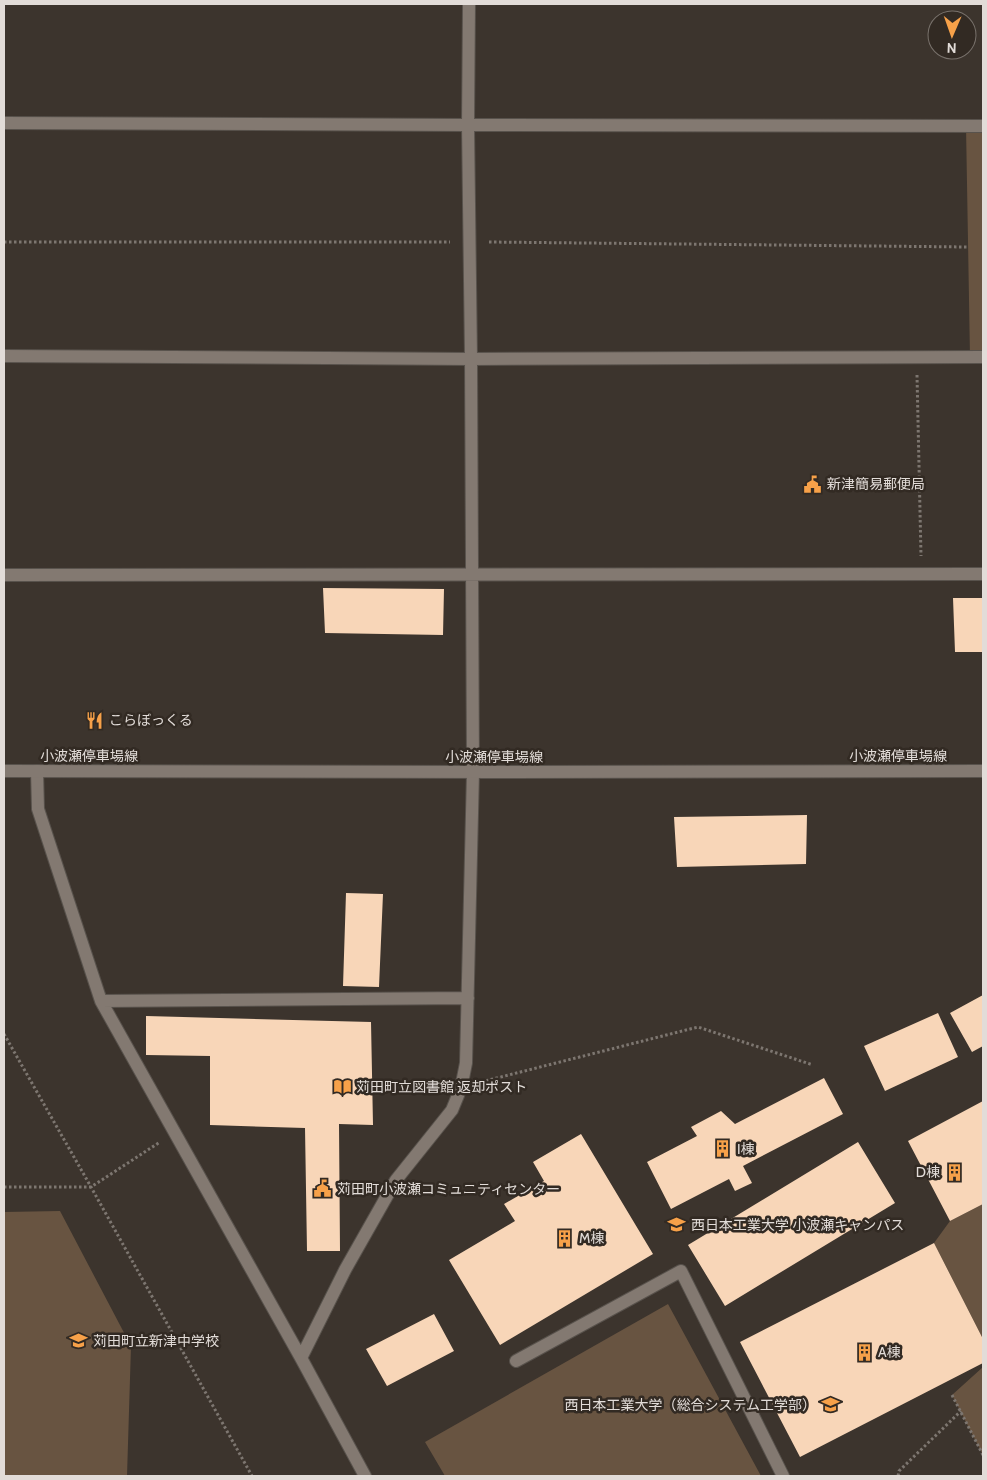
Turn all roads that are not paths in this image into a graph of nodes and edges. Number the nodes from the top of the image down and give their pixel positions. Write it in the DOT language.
graph roads {
  1 [pos="469,4"];
  2 [pos="4,123"];
  3 [pos="468,125"];
  4 [pos="983,126"];
  5 [pos="4,356"];
  6 [pos="983,357"];
  7 [pos="471,359"];
  8 [pos="983,574"];
  9 [pos="4,575"];
  10 [pos="472,575"];
  11 [pos="4,771"];
  12 [pos="37,771"];
  13 [pos="983,771"];
  14 [pos="473,772"];
  15 [pos="468,998"];
  16 [pos="101,1000"];
  17 [pos="301,1358"];
  18 [pos="516,1361"];
  19 [pos="365,1476"];
  20 [pos="783,1476"];
  1 -- 3 [label="street"];
  2 -- 3 [label="street"];
  3 -- 4 [label="street"];
  3 -- 7 [label="street"];
  5 -- 7 [label="street"];
  6 -- 7 [label="street"];
  7 -- 10 [label="street"];
  8 -- 10 [label="street"];
  9 -- 10 [label="street"];
  10 -- 14 [label="street"];
  11 -- 12 [label="street, 小波瀬停車場線"];
  12 -- 14 [label="street, 小波瀬停車場線"];
  12 -- 16 [label="street"];
  13 -- 14 [label="street, 小波瀬停車場線"];
  14 -- 15 [label="street"];
  15 -- 16 [label="street"];
  15 -- 17 [label="street"];
  16 -- 17 [label="street"];
  17 -- 19 [label="street"];
  18 -- 20 [label="street"];
}
